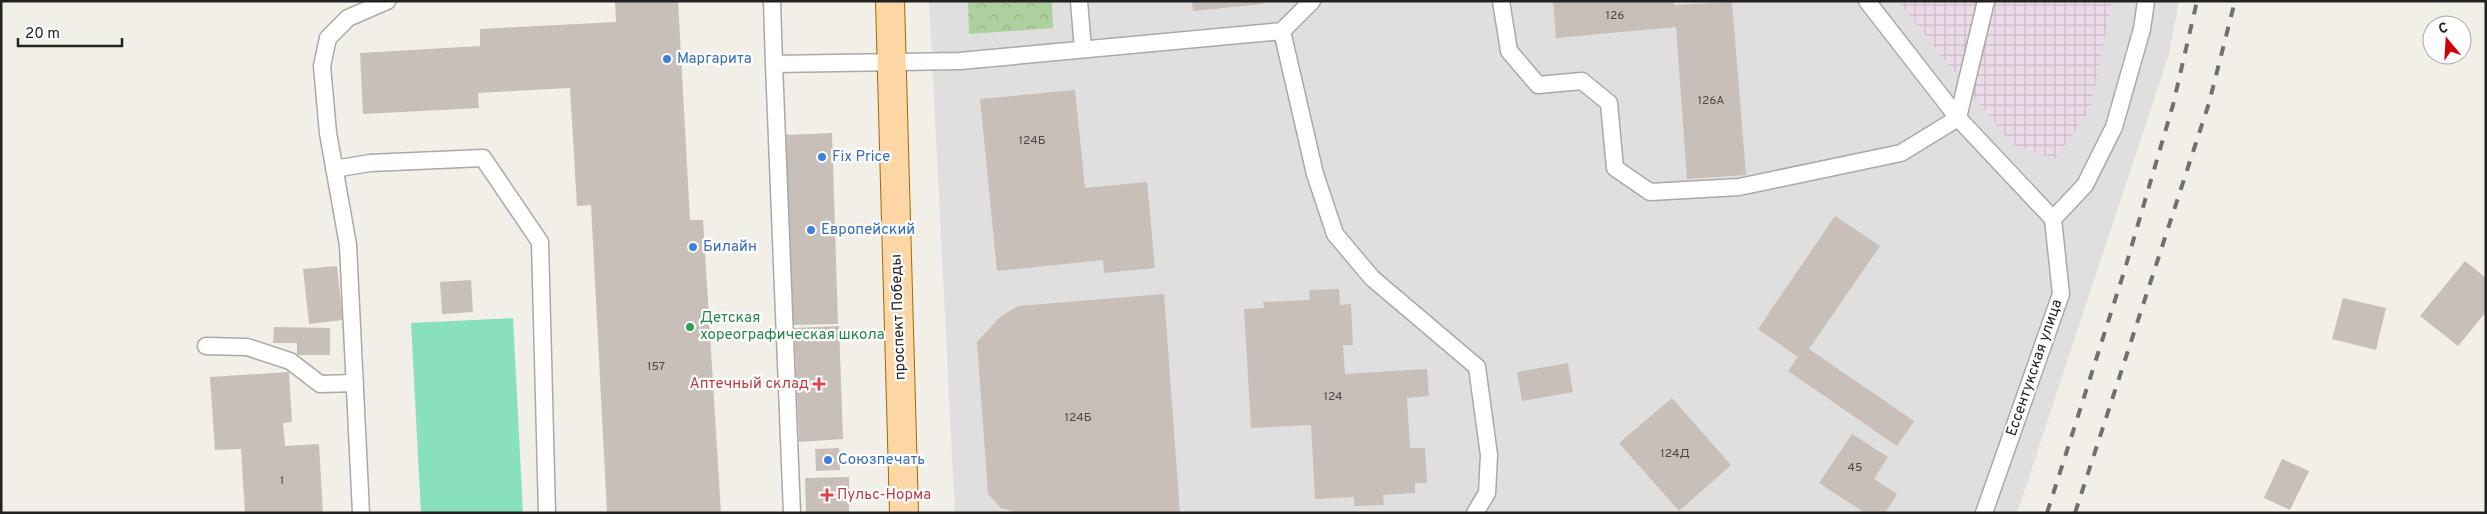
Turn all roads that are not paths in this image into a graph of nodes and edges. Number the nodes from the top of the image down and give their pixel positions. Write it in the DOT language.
graph roads {
  1 [pos="387,1"];
  2 [pos="772,1"];
  3 [pos="890,1"];
  4 [pos="1079,1"];
  5 [pos="1312,1"];
  6 [pos="1501,1"];
  7 [pos="1867,1"];
  8 [pos="1986,1"];
  9 [pos="2146,1"];
  10 [pos="1282,31"];
  11 [pos="1083,50"];
  12 [pos="891,62"];
  13 [pos="774,64"];
  14 [pos="1958,118"];
  15 [pos="334,170"];
  16 [pos="2053,219"];
  17 [pos="206,346"];
  18 [pos="354,383"];
  19 [pos="361,513"];
  20 [pos="547,513"];
  21 [pos="792,513"];
  22 [pos="904,513"];
  23 [pos="1474,513"];
  24 [pos="1984,513"];
  1 -- 15 [label="lane"];
  2 -- 13 [label="lane"];
  3 -- 12 [label="main road, проспект Победы"];
  4 -- 11 [label="lane"];
  5 -- 10 [label="lane"];
  6 -- 14 [label="lane"];
  7 -- 14 [label="lane"];
  8 -- 14 [label="lane"];
  9 -- 16 [label="lane"];
  10 -- 11 [label="lane"];
  10 -- 23 [label="lane"];
  11 -- 12 [label="lane"];
  12 -- 13 [label="lane"];
  12 -- 22 [label="main road, проспект Победы"];
  13 -- 21 [label="lane"];
  14 -- 16 [label="lane"];
  15 -- 18 [label="lane"];
  15 -- 20 [label="lane"];
  16 -- 24 [label="lane, Ессентукская улица"];
  17 -- 18 [label="lane"];
  18 -- 19 [label="lane"];
}
